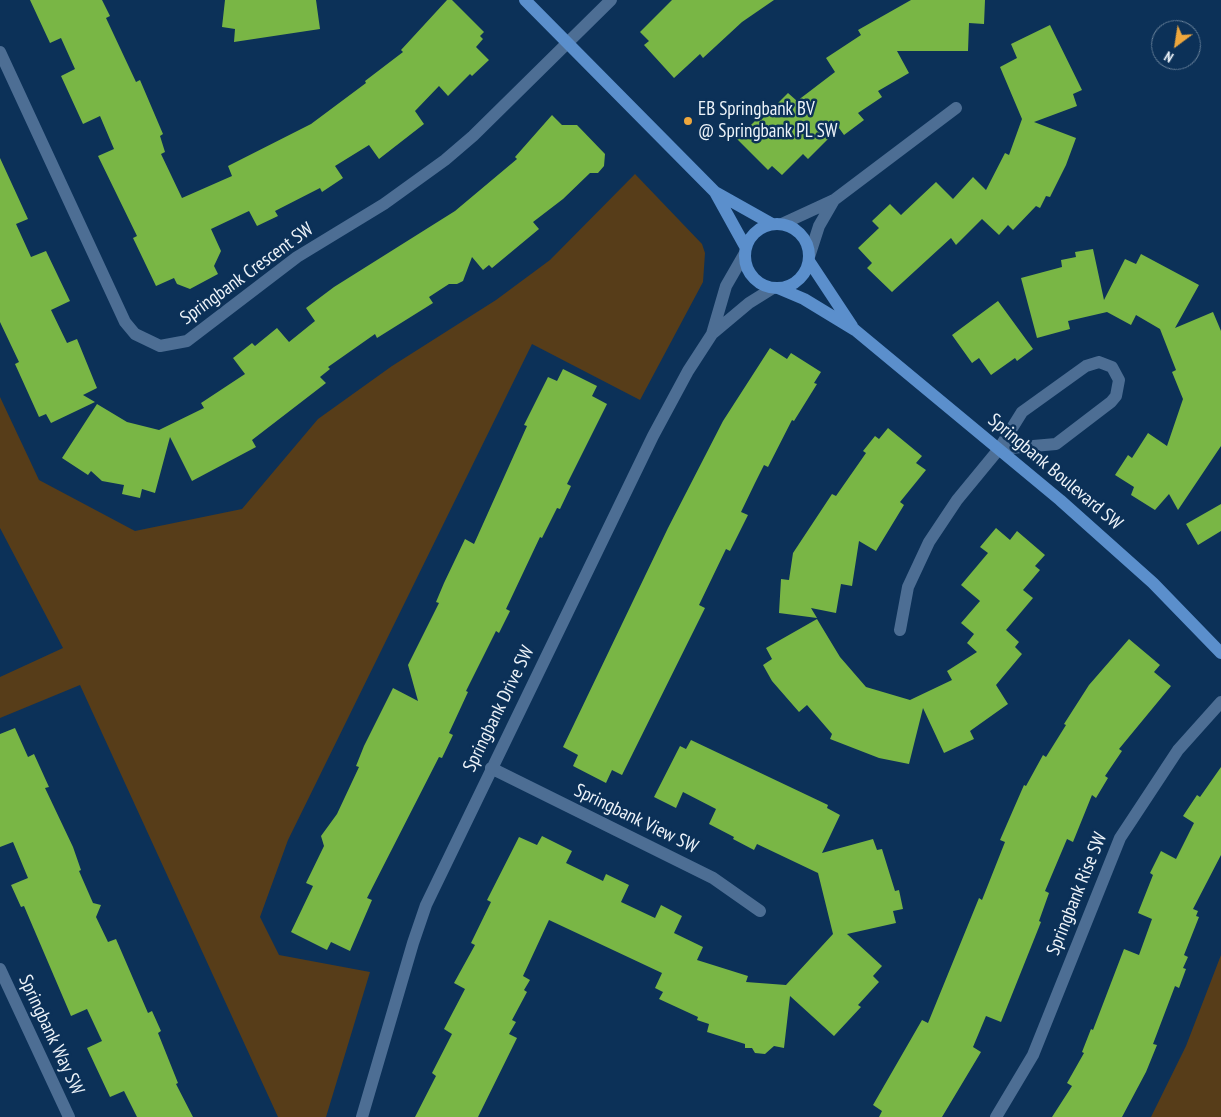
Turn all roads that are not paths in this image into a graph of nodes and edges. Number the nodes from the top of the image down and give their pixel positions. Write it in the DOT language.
graph roads {
  1 [pos="525,0"];
  2 [pos="611,0"];
  3 [pos="567,42"];
  4 [pos="0,52"];
  5 [pos="956,108"];
  6 [pos="715,192"];
  7 [pos="834,200"];
  8 [pos="777,224"];
  9 [pos="745,250"];
  10 [pos="809,259"];
  11 [pos="775,288"];
  12 [pos="855,330"];
  13 [pos="712,334"];
  14 [pos="999,449"];
  15 [pos="900,630"];
  16 [pos="1221,653"];
  17 [pos="1221,702"];
  18 [pos="491,768"];
  19 [pos="760,911"];
  20 [pos="0,969"];
  21 [pos="69,1117"];
  22 [pos="362,1117"];
  23 [pos="996,1117"];
  1 -- 3 [label="street"];
  2 -- 3 [label="street, Springbank Crescent SW"];
  3 -- 4 [label="street, Springbank Crescent SW"];
  3 -- 6 [label="street"];
  5 -- 7 [label="street"];
  6 -- 8 [label="street"];
  6 -- 9 [label="street"];
  7 -- 8 [label="street"];
  7 -- 10 [label="street"];
  8 -- 9 [label="street"];
  8 -- 10 [label="street"];
  9 -- 11 [label="street"];
  9 -- 13 [label="street, Springbank Drive SW"];
  10 -- 11 [label="street"];
  10 -- 12 [label="street, Springbank Boulevard SW"];
  11 -- 12 [label="street, Springbank Boulevard SW"];
  11 -- 13 [label="street, Springbank Drive SW"];
  12 -- 14 [label="street, Springbank Boulevard SW"];
  13 -- 18 [label="street, Springbank Drive SW"];
  14 -- 14 [label="street"];
  14 -- 15 [label="street"];
  14 -- 16 [label="street, Springbank Boulevard SW"];
  17 -- 23 [label="street, Springbank Rise SW"];
  18 -- 19 [label="street, Springbank View SW"];
  18 -- 22 [label="street, Springbank Drive SW"];
  20 -- 21 [label="street, Springbank Way SW"];
}
